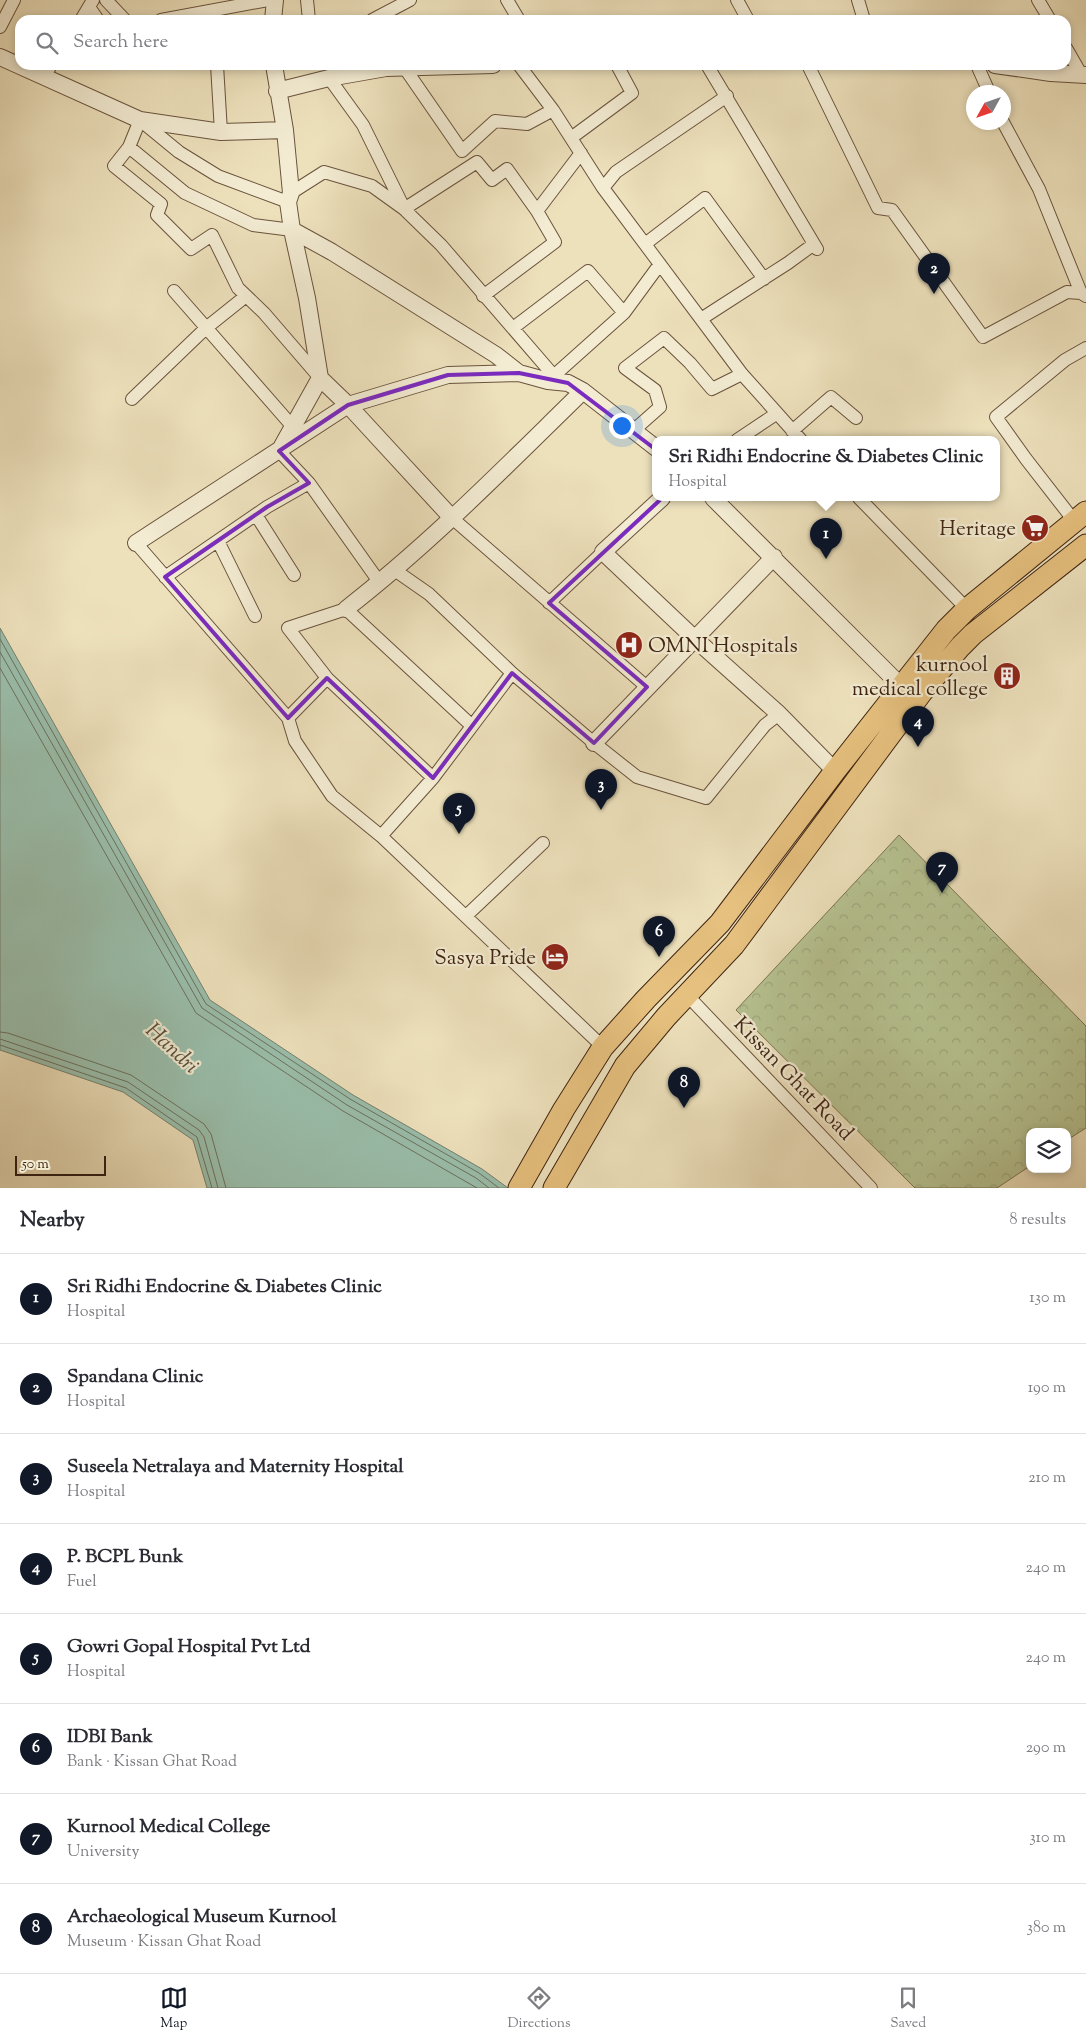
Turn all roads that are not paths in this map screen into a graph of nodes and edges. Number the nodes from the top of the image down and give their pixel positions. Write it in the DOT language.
graph roads {
  1 [pos="14,0"];
  2 [pos="106,0"];
  3 [pos="268,0"];
  4 [pos="275,0"];
  5 [pos="307,0"];
  6 [pos="410,0"];
  7 [pos="507,0"];
  8 [pos="736,0"];
  9 [pos="858,0"];
  10 [pos="1038,0"];
  11 [pos="91,4"];
  12 [pos="84,15"];
  13 [pos="120,15"];
  14 [pos="188,15"];
  15 [pos="273,15"];
  16 [pos="308,15"];
  17 [pos="382,15"];
  18 [pos="515,15"];
  19 [pos="745,15"];
  20 [pos="862,15"];
  21 [pos="1047,15"];
  22 [pos="0,27"];
  23 [pos="1071,56"];
  24 [pos="0,57"];
  25 [pos="15,61"];
  26 [pos="48,70"];
  27 [pos="216,70"];
  28 [pos="275,70"];
  29 [pos="375,70"];
  30 [pos="406,70"];
  31 [pos="523,70"];
  32 [pos="620,70"];
  33 [pos="710,70"];
  34 [pos="810,70"];
  35 [pos="979,70"];
  36 [pos="1030,70"];
  37 [pos="1083,75"];
  38 [pos="329,78"];
  39 [pos="986,85"];
  40 [pos="277,91"];
  41 [pos="727,96"];
  42 [pos="553,110"];
  43 [pos="140,120"];
  44 [pos="284,130"];
  45 [pos="1007,130"];
  46 [pos="221,132"];
  47 [pos="571,138"];
  48 [pos="129,147"];
  49 [pos="581,153"];
  50 [pos="603,188"];
  51 [pos="290,197"];
  52 [pos="404,209"];
  53 [pos="537,211"];
  54 [pos="292,230"];
  55 [pos="645,244"];
  56 [pos="660,264"];
  57 [pos="764,279"];
  58 [pos="174,291"];
  59 [pos="1084,295"];
  60 [pos="246,296"];
  61 [pos="483,296"];
  62 [pos="624,313"];
  63 [pos="701,319"];
  64 [pos="206,328"];
  65 [pos="513,328"];
  66 [pos="1086,348"];
  67 [pos="519,373"];
  68 [pos="742,374"];
  69 [pos="320,378"];
  70 [pos="551,379"];
  71 [pos="583,391"];
  72 [pos="132,399"];
  73 [pos="348,405"];
  74 [pos="776,414"];
  75 [pos="856,418"];
  76 [pos="292,427"];
  77 [pos="634,430"];
  78 [pos="743,436"];
  79 [pos="796,436"];
  80 [pos="652,445"];
  81 [pos="279,451"];
  82 [pos="309,483"];
  83 [pos="659,501"];
  84 [pos="716,501"];
  85 [pos="862,501"];
  86 [pos="256,515"];
  87 [pos="1080,517"];
  88 [pos="452,518"];
  89 [pos="218,541"];
  90 [pos="136,543"];
  91 [pos="1086,545"];
  92 [pos="603,552"];
  93 [pos="774,557"];
  94 [pos="396,571"];
  95 [pos="294,575"];
  96 [pos="166,577"];
  97 [pos="380,583"];
  98 [pos="549,603"];
  99 [pos="346,609"];
  100 [pos="967,609"];
  101 [pos="255,616"];
  102 [pos="694,638"];
  103 [pos="512,673"];
  104 [pos="326,678"];
  105 [pos="647,687"];
  106 [pos="909,692"];
  107 [pos="779,714"];
  108 [pos="288,718"];
  109 [pos="471,725"];
  110 [pos="594,743"];
  111 [pos="835,771"];
  112 [pos="433,778"];
  113 [pos="381,836"];
  114 [pos="543,843"];
  115 [pos="466,916"];
  116 [pos="687,995"];
  117 [pos="646,999"];
  118 [pos="666,1018"];
  119 [pos="603,1047"];
  120 [pos="519,1188"];
  121 [pos="554,1188"];
  122 [pos="871,1188"];
  1 -- 22 [label="street"];
  2 -- 13 [label="street"];
  3 -- 14 [label="street"];
  4 -- 15 [label="street"];
  5 -- 16 [label="street"];
  6 -- 17 [label="street"];
  7 -- 18 [label="street"];
  8 -- 19 [label="street"];
  9 -- 20 [label="street"];
  10 -- 21 [label="street"];
  11 -- 12 [label="street"];
  23 -- 37 [label="street"];
  24 -- 25 [label="street"];
  26 -- 43 [label="street"];
  27 -- 46 [label="street"];
  28 -- 40 [label="street"];
  29 -- 38 [label="street"];
  30 -- 42 [label="street"];
  31 -- 42 [label="street"];
  32 -- 47 [label="street"];
  33 -- 41 [label="street"];
  34 -- 59 [label="street"];
  35 -- 39 [label="street"];
  36 -- 37 [label="street"];
  38 -- 40 [label="street"];
  38 -- 52 [label="street"];
  40 -- 44 [label="street"];
  41 -- 50 [label="street"];
  41 -- 57 [label="street"];
  42 -- 47 [label="street"];
  43 -- 46 [label="street"];
  43 -- 48 [label="street"];
  43 -- 51 [label="street"];
  44 -- 46 [label="street"];
  44 -- 51 [label="street"];
  45 -- 59 [label="street"];
  47 -- 49 [label="street"];
  48 -- 54 [label="street"];
  48 -- 60 [label="street"];
  49 -- 50 [label="street"];
  49 -- 53 [label="street"];
  50 -- 55 [label="street"];
  51 -- 52 [label="street"];
  51 -- 54 [label="street"];
  52 -- 53 [label="street"];
  52 -- 61 [label="street"];
  53 -- 61 [label="street"];
  54 -- 67 [label="street"];
  54 -- 69 [label="street"];
  55 -- 56 [label="street"];
  55 -- 57 [label="street"];
  56 -- 62 [label="street"];
  56 -- 63 [label="street"];
  57 -- 63 [label="street"];
  58 -- 64 [label="street"];
  60 -- 64 [label="street"];
  60 -- 69 [label="street"];
  61 -- 65 [label="street"];
  62 -- 65 [label="street"];
  62 -- 70 [label="street"];
  63 -- 68 [label="street"];
  64 -- 72 [label="street"];
  64 -- 76 [label="street"];
  65 -- 70 [label="street"];
  66 -- 87 [label="street"];
  67 -- 70 [label="street"];
  67 -- 73 [label="street"];
  68 -- 74 [label="street"];
  68 -- 77 [label="street"];
  69 -- 73 [label="street"];
  69 -- 76 [label="street"];
  70 -- 71 [label="street"];
  71 -- 77 [label="street"];
  71 -- 88 [label="street"];
  73 -- 81 [label="street"];
  73 -- 88 [label="street"];
  74 -- 78 [label="street"];
  74 -- 79 [label="street"];
  75 -- 79 [label="street"];
  76 -- 81 [label="street"];
  77 -- 80 [label="street"];
  81 -- 82 [label="street"];
  81 -- 90 [label="street"];
  82 -- 86 [label="street"];
  82 -- 97 [label="street"];
  83 -- 92 [label="street"];
  84 -- 93 [label="street"];
  85 -- 100 [label="street"];
  86 -- 89 [label="street"];
  86 -- 95 [label="street"];
  87 -- 100 [label="main road"];
  88 -- 94 [label="street"];
  88 -- 98 [label="street"];
  89 -- 96 [label="street"];
  89 -- 101 [label="street"];
  90 -- 96 [label="street"];
  91 -- 106 [label="main road"];
  92 -- 98 [label="street"];
  92 -- 102 [label="street"];
  93 -- 102 [label="street"];
  93 -- 106 [label="street"];
  94 -- 97 [label="street"];
  94 -- 103 [label="street"];
  96 -- 108 [label="street"];
  97 -- 99 [label="street"];
  98 -- 105 [label="street"];
  99 -- 104 [label="street"];
  99 -- 109 [label="street"];
  100 -- 106 [label="main road"];
  102 -- 105 [label="street"];
  102 -- 107 [label="street"];
  103 -- 109 [label="street"];
  103 -- 110 [label="street"];
  104 -- 108 [label="street"];
  104 -- 112 [label="street"];
  105 -- 110 [label="street"];
  106 -- 111 [label="main road"];
  106 -- 116 [label="main road"];
  107 -- 110 [label="street"];
  107 -- 111 [label="street"];
  108 -- 113 [label="street"];
  109 -- 112 [label="street"];
  111 -- 117 [label="main road"];
  112 -- 113 [label="street"];
  113 -- 115 [label="street"];
  114 -- 115 [label="street"];
  115 -- 119 [label="street"];
  116 -- 118 [label="main road"];
  116 -- 122 [label="street, Kissan Ghat Road"];
  117 -- 118 [label="main road"];
  117 -- 119 [label="main road"];
  118 -- 121 [label="main road"];
  119 -- 120 [label="main road"];
}
